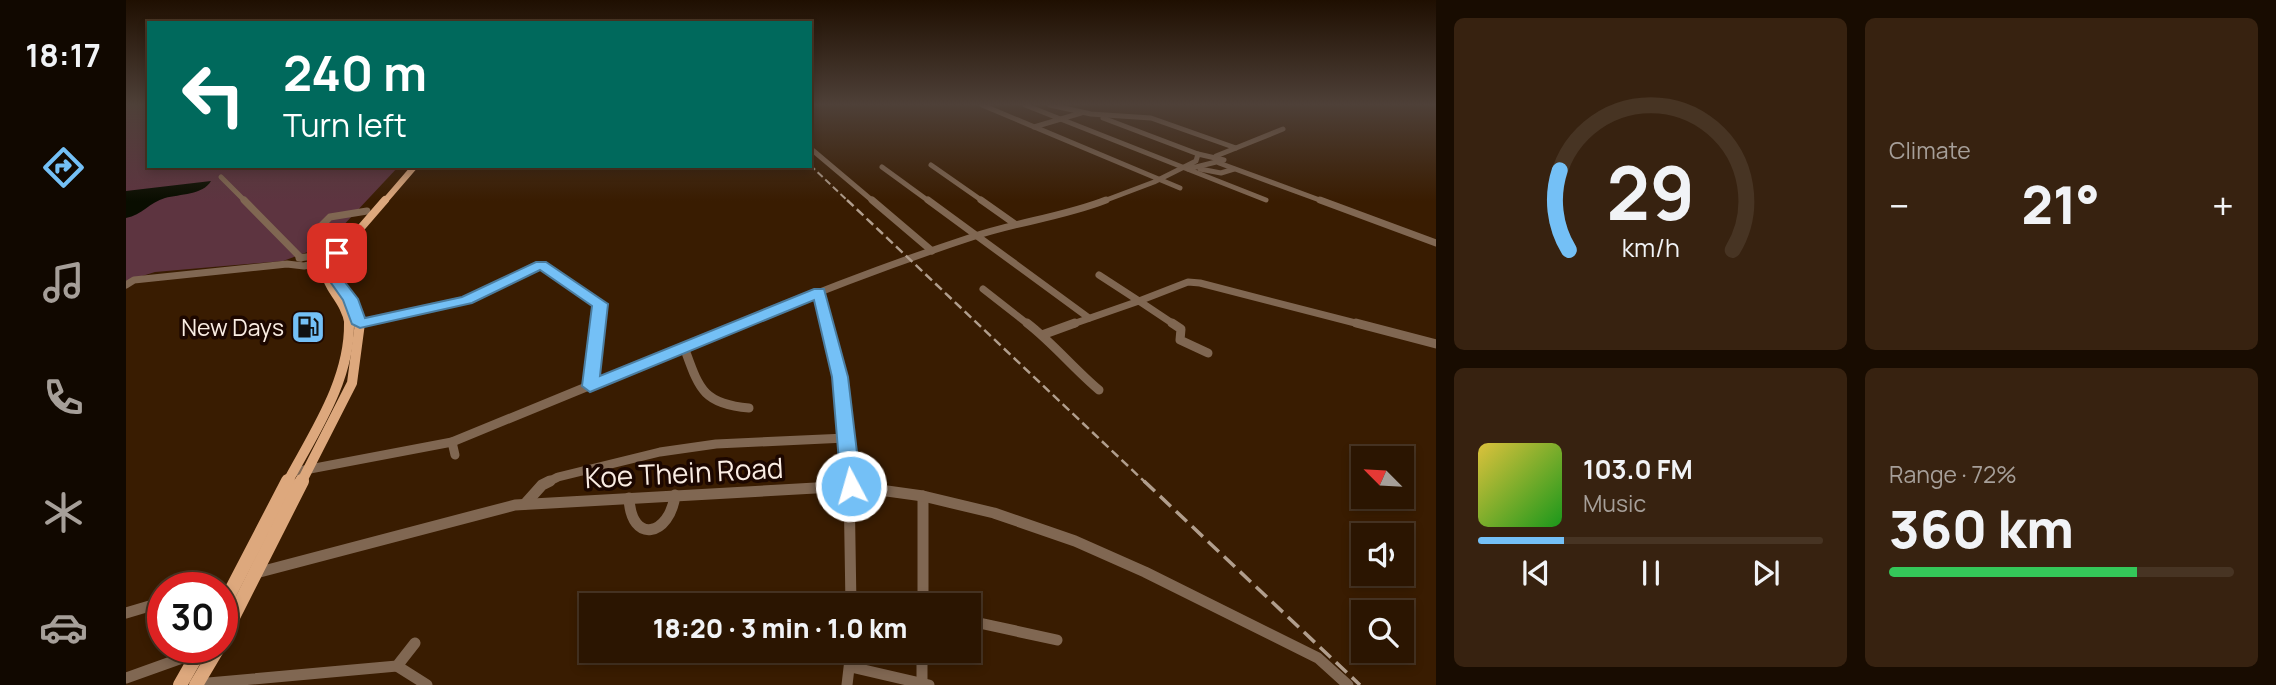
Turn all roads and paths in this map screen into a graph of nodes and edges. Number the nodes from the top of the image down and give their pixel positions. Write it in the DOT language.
graph roads {
  1 [pos="1058,137"];
  2 [pos="1106,137"];
  3 [pos="1152,137"];
  4 [pos="1205,137"];
  5 [pos="1264,137"];
  6 [pos="1237,148"];
  7 [pos="812,150"];
  8 [pos="1198,154"];
  9 [pos="1216,156"];
  10 [pos="1221,163"];
  11 [pos="931,165"];
  12 [pos="883,167"];
  13 [pos="1195,167"];
  14 [pos="408,168"];
  15 [pos="413,168"];
  16 [pos="1185,168"];
  17 [pos="1234,169"];
  18 [pos="221,177"];
  19 [pos="1160,179"];
  20 [pos="1180,188"];
  21 [pos="1266,200"];
  22 [pos="367,211"];
  23 [pos="1385,223"];
  24 [pos="1015,224"];
  25 [pos="346,234"];
  26 [pos="974,236"];
  27 [pos="1436,243"];
  28 [pos="932,251"];
  29 [pos="301,257"];
  30 [pos="331,257"];
  31 [pos="287,264"];
  32 [pos="126,274"];
  33 [pos="1099,275"];
  34 [pos="134,280"];
  35 [pos="126,285"];
  36 [pos="983,289"];
  37 [pos="819,292"];
  38 [pos="1139,301"];
  39 [pos="1089,318"];
  40 [pos="355,325"];
  41 [pos="1042,335"];
  42 [pos="1436,344"];
  43 [pos="684,347"];
  44 [pos="1208,353"];
  45 [pos="590,386"];
  46 [pos="1099,390"];
  47 [pos="749,408"];
  48 [pos="846,438"];
  49 [pos="452,442"];
  50 [pos="456,455"];
  51 [pos="308,470"];
  52 [pos="294,472"];
  53 [pos="851,486"];
  54 [pos="675,495"];
  55 [pos="923,496"];
  56 [pos="629,498"];
  57 [pos="525,504"];
  58 [pos="256,573"];
  59 [pos="240,576"];
  60 [pos="238,578"];
  61 [pos="851,593"];
  62 [pos="923,593"];
  63 [pos="147,607"];
  64 [pos="238,608"];
  65 [pos="126,613"];
  66 [pos="981,623"];
  67 [pos="1057,640"];
  68 [pos="415,643"];
  69 [pos="166,663"];
  70 [pos="199,663"];
  71 [pos="207,663"];
  72 [pos="851,663"];
  73 [pos="923,663"];
  74 [pos="397,666"];
  75 [pos="851,667"];
  76 [pos="126,678"];
  77 [pos="191,684"];
  78 [pos="925,684"];
  79 [pos="427,685"];
  80 [pos="847,685"];
  81 [pos="1348,685"];
  1 -- 19 [label="street"];
  2 -- 16 [label="street"];
  3 -- 8 [label="street"];
  4 -- 6 [label="street"];
  5 -- 6 [label="street"];
  6 -- 9 [label="street"];
  7 -- 28 [label="street"];
  8 -- 9 [label="street"];
  8 -- 16 [label="street"];
  9 -- 10 [label="street"];
  10 -- 13 [label="street"];
  10 -- 17 [label="street"];
  10 -- 23 [label="street"];
  11 -- 24 [label="street"];
  12 -- 26 [label="street"];
  13 -- 16 [label="street"];
  13 -- 17 [label="street"];
  14 -- 22 [label="main road"];
  15 -- 30 [label="main road"];
  16 -- 19 [label="street"];
  16 -- 21 [label="street"];
  17 -- 23 [label="street"];
  18 -- 29 [label="street"];
  19 -- 20 [label="street"];
  19 -- 24 [label="street"];
  22 -- 25 [label="main road"];
  22 -- 25 [label="street"];
  23 -- 27 [label="street"];
  24 -- 26 [label="street"];
  25 -- 30 [label="main road"];
  26 -- 28 [label="street"];
  26 -- 39 [label="street"];
  28 -- 37 [label="street"];
  29 -- 30 [label="street"];
  29 -- 31 [label="street"];
  30 -- 31 [label="street"];
  30 -- 40 [label="main road"];
  31 -- 34 [label="street"];
  32 -- 34 [label="street"];
  33 -- 38 [label="street"];
  34 -- 35 [label="street"];
  36 -- 41 [label="street"];
  37 -- 43 [label="street"];
  37 -- 48 [label="street"];
  38 -- 39 [label="street"];
  38 -- 42 [label="street"];
  38 -- 44 [label="street"];
  39 -- 41 [label="street"];
  40 -- 45 [label="street"];
  40 -- 51 [label="main road"];
  40 -- 52 [label="main road"];
  41 -- 46 [label="street"];
  43 -- 45 [label="street"];
  43 -- 47 [label="street"];
  45 -- 49 [label="street"];
  48 -- 53 [label="street"];
  48 -- 57 [label="street"];
  49 -- 50 [label="street"];
  49 -- 51 [label="street"];
  51 -- 52 [label="street"];
  51 -- 58 [label="main road"];
  52 -- 59 [label="main road"];
  53 -- 54 [label="street, Koe Thein Road"];
  53 -- 55 [label="street, Koe Thein Road"];
  53 -- 61 [label="street"];
  54 -- 56 [label="street, Koe Thein Road"];
  54 -- 56 [label="street"];
  55 -- 62 [label="street"];
  55 -- 81 [label="street, Koe Thein Road"];
  56 -- 57 [label="street, Koe Thein Road"];
  57 -- 58 [label="street, Koe Thein Road"];
  58 -- 59 [label="street, Koe Thein Road"];
  58 -- 64 [label="main road"];
  59 -- 60 [label="main road"];
  63 -- 65 [label="street"];
  66 -- 67 [label="street"];
  68 -- 74 [label="street"];
  69 -- 76 [label="street"];
  70 -- 77 [label="main road"];
  71 -- 77 [label="main road"];
  72 -- 75 [label="street"];
  73 -- 78 [label="street"];
  74 -- 77 [label="street"];
  74 -- 79 [label="street"];
  75 -- 78 [label="street"];
  75 -- 80 [label="street"];
}
